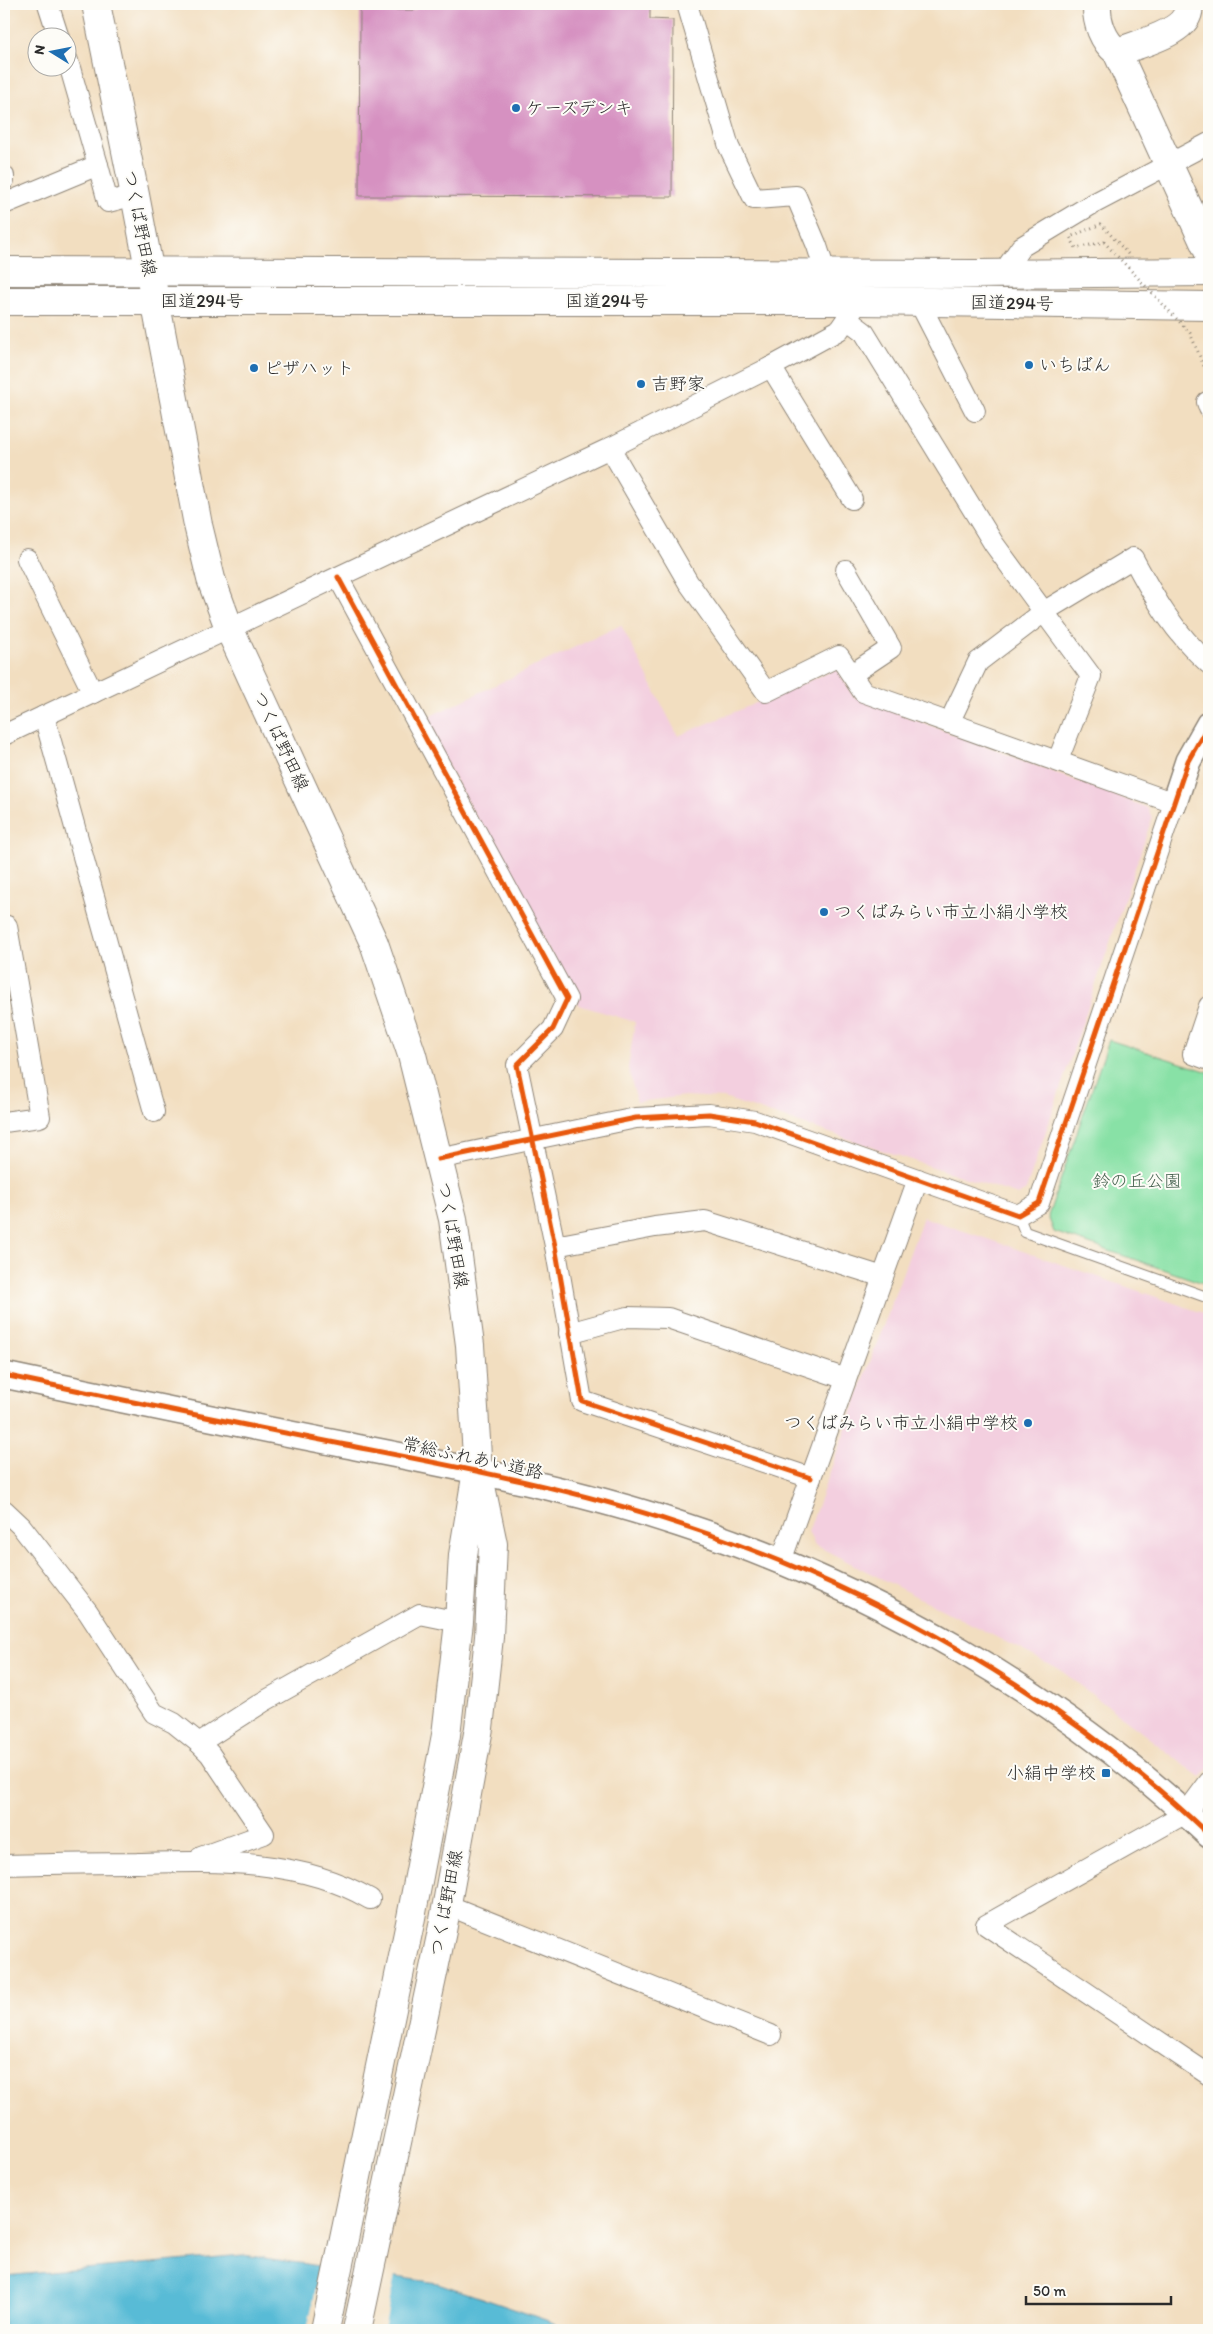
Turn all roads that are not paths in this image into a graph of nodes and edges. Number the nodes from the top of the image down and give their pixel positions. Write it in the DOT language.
graph roads {
  1 [pos="48,4"];
  2 [pos="96,4"];
  3 [pos="687,4"];
  4 [pos="1097,4"];
  5 [pos="1188,4"];
  6 [pos="56,28"];
  7 [pos="1117,52"];
  8 [pos="73,78"];
  9 [pos="1209,143"];
  10 [pos="1169,163"];
  11 [pos="98,165"];
  12 [pos="135,195"];
  13 [pos="4,204"];
  14 [pos="1209,253"];
  15 [pos="4,271"];
  16 [pos="149,271"];
  17 [pos="1209,272"];
  18 [pos="826,274"];
  19 [pos="1002,274"];
  20 [pos="4,301"];
  21 [pos="155,301"];
  22 [pos="919,302"];
  23 [pos="1209,306"];
  24 [pos="853,310"];
  25 [pos="771,367"];
  26 [pos="975,412"];
  27 [pos="610,448"];
  28 [pos="852,500"];
  29 [pos="27,559"];
  30 [pos="846,570"];
  31 [pos="338,577"];
  32 [pos="1045,611"];
  33 [pos="230,628"];
  34 [pos="1209,664"];
  35 [pos="852,674"];
  36 [pos="93,693"];
  37 [pos="44,716"];
  38 [pos="950,723"];
  39 [pos="1209,724"];
  40 [pos="4,735"];
  41 [pos="1058,760"];
  42 [pos="1174,802"];
  43 [pos="4,925"];
  44 [pos="1209,1006"];
  45 [pos="1209,1060"];
  46 [pos="154,1112"];
  47 [pos="4,1122"];
  48 [pos="531,1138"];
  49 [pos="438,1159"];
  50 [pos="918,1179"];
  51 [pos="1018,1215"];
  52 [pos="555,1246"];
  53 [pos="882,1278"];
  54 [pos="1209,1298"];
  55 [pos="569,1333"];
  56 [pos="4,1376"];
  57 [pos="846,1379"];
  58 [pos="478,1472"];
  59 [pos="811,1478"];
  60 [pos="4,1510"];
  61 [pos="781,1561"];
  62 [pos="459,1622"];
  63 [pos="199,1743"];
  64 [pos="1209,1782"];
  65 [pos="1186,1813"];
  66 [pos="1209,1835"];
  67 [pos="187,1862"];
  68 [pos="4,1865"];
  69 [pos="370,1899"];
  70 [pos="444,1918"];
  71 [pos="770,2035"];
  72 [pos="1209,2075"];
  73 [pos="325,2330"];
  74 [pos="357,2330"];
  1 -- 6 [label="street"];
  2 -- 12 [label="main road, つくば野田線"];
  3 -- 18 [label="street"];
  4 -- 7 [label="main road"];
  5 -- 7 [label="main road"];
  7 -- 10 [label="main road"];
  8 -- 11 [label="street"];
  9 -- 10 [label="street"];
  10 -- 14 [label="main road"];
  10 -- 19 [label="street"];
  11 -- 12 [label="street"];
  11 -- 13 [label="street"];
  12 -- 16 [label="main road, つくば野田線"];
  15 -- 16 [label="main road, 国道294号"];
  16 -- 18 [label="main road, 国道294号"];
  16 -- 21 [label="main road, つくば野田線"];
  17 -- 19 [label="main road, 国道294号"];
  18 -- 19 [label="main road, 国道294号"];
  20 -- 21 [label="main road, 国道294号"];
  21 -- 24 [label="main road, 国道294号"];
  21 -- 33 [label="main road, つくば野田線"];
  22 -- 23 [label="main road, 国道294号"];
  22 -- 24 [label="main road, 国道294号"];
  22 -- 26 [label="street"];
  24 -- 25 [label="street"];
  24 -- 32 [label="street"];
  25 -- 27 [label="street"];
  25 -- 28 [label="street"];
  27 -- 31 [label="street"];
  27 -- 35 [label="street"];
  29 -- 36 [label="street"];
  30 -- 35 [label="street"];
  31 -- 33 [label="street"];
  31 -- 48 [label="street"];
  32 -- 34 [label="street"];
  32 -- 38 [label="street"];
  32 -- 41 [label="street"];
  33 -- 36 [label="street"];
  33 -- 49 [label="main road, つくば野田線"];
  35 -- 38 [label="street"];
  36 -- 37 [label="street"];
  37 -- 40 [label="street"];
  37 -- 46 [label="street"];
  38 -- 41 [label="street"];
  39 -- 42 [label="street"];
  41 -- 42 [label="street"];
  42 -- 51 [label="street"];
  43 -- 47 [label="street"];
  44 -- 45 [label="street"];
  48 -- 49 [label="street"];
  48 -- 50 [label="street"];
  48 -- 52 [label="street"];
  49 -- 58 [label="main road, つくば野田線"];
  50 -- 51 [label="street"];
  50 -- 53 [label="street"];
  51 -- 54 [label="lane"];
  52 -- 53 [label="street"];
  52 -- 55 [label="street"];
  53 -- 57 [label="street"];
  55 -- 57 [label="street"];
  55 -- 59 [label="street"];
  56 -- 58 [label="street, 常総ふれあい道路"];
  57 -- 59 [label="street"];
  58 -- 61 [label="street, 常総ふれあい道路"];
  58 -- 62 [label="main road, つくば野田線"];
  58 -- 70 [label="main road, つくば野田線"];
  59 -- 61 [label="street"];
  60 -- 63 [label="street"];
  61 -- 65 [label="street, 常総ふれあい道路"];
  62 -- 63 [label="street"];
  62 -- 73 [label="main road, つくば野田線"];
  63 -- 67 [label="street"];
  64 -- 65 [label="street"];
  65 -- 66 [label="street, 常総ふれあい道路"];
  65 -- 72 [label="street"];
  67 -- 68 [label="street"];
  67 -- 69 [label="street"];
  70 -- 71 [label="street"];
  70 -- 74 [label="main road, つくば野田線"];
}
